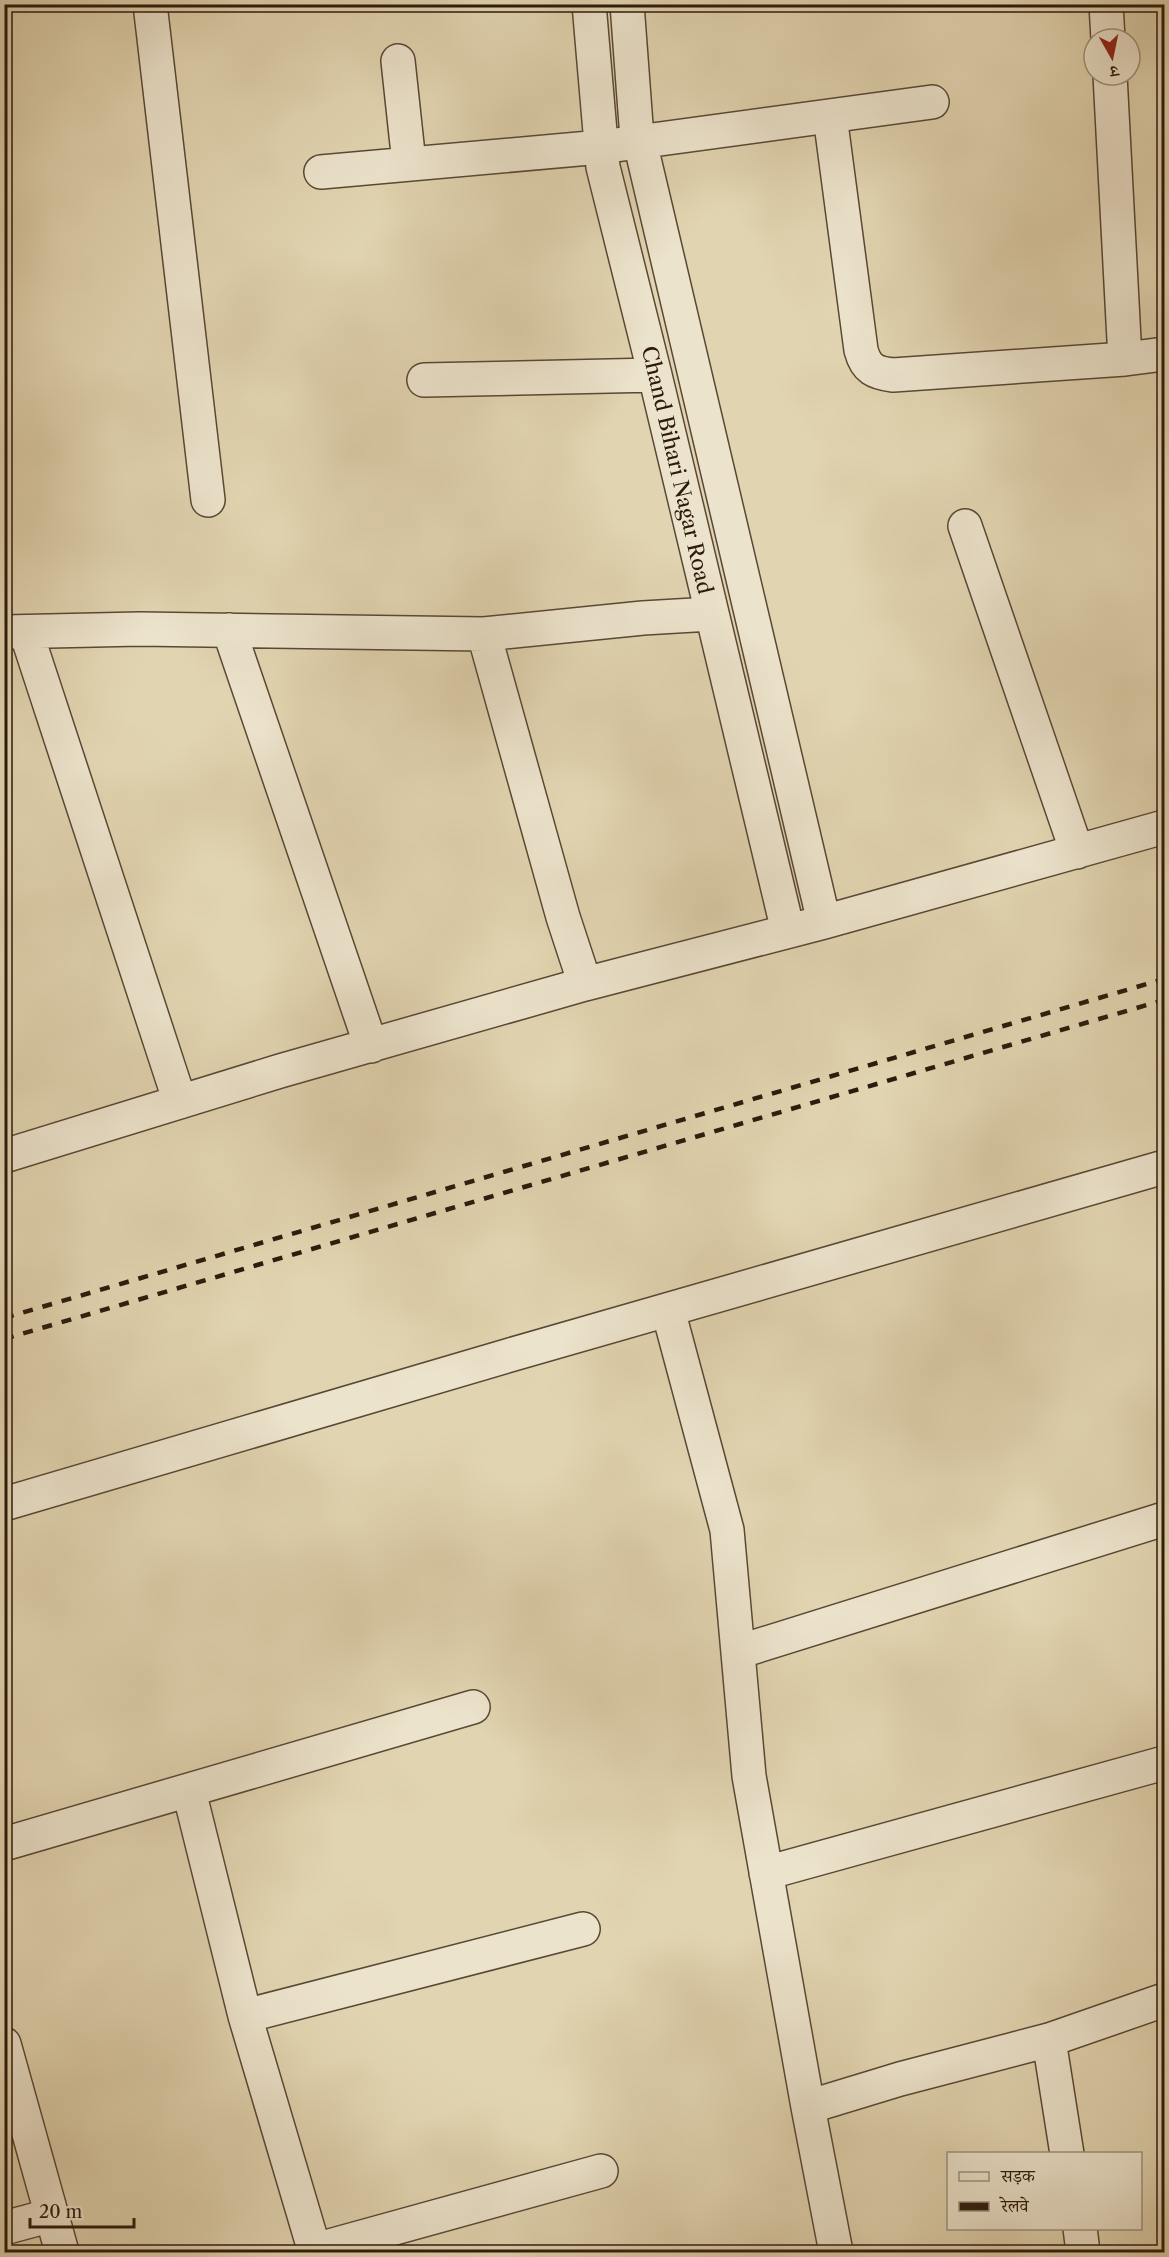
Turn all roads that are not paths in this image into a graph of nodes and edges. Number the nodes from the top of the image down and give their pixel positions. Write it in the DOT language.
graph roads {
  1 [pos="150,4"];
  2 [pos="589,4"];
  3 [pos="627,4"];
  4 [pos="1106,4"];
  5 [pos="1107,27"];
  6 [pos="398,61"];
  7 [pos="1111,87"];
  8 [pos="932,102"];
  9 [pos="830,116"];
  10 [pos="640,141"];
  11 [pos="601,147"];
  12 [pos="409,163"];
  13 [pos="321,172"];
  14 [pos="1164,354"];
  15 [pos="1125,359"];
  16 [pos="655,375"];
  17 [pos="424,380"];
  18 [pos="208,500"];
  19 [pos="965,526"];
  20 [pos="711,614"];
  21 [pos="229,630"];
  22 [pos="15,632"];
  23 [pos="484,634"];
  24 [pos="1164,827"];
  25 [pos="1077,852"];
  26 [pos="824,922"];
  27 [pos="788,931"];
  28 [pos="585,984"];
  29 [pos="370,1046"];
  30 [pos="180,1102"];
  31 [pos="4,1156"];
  32 [pos="1164,1167"];
  33 [pos="668,1310"];
  34 [pos="4,1504"];
  35 [pos="1164,1519"];
  36 [pos="738,1652"];
  37 [pos="473,1707"];
  38 [pos="1164,1763"];
  39 [pos="189,1791"];
  40 [pos="4,1844"];
  41 [pos="766,1873"];
  42 [pos="584,1929"];
  43 [pos="1164,2000"];
  44 [pos="245,2016"];
  45 [pos="1048,2040"];
  46 [pos="4,2044"];
  47 [pos="808,2107"];
  48 [pos="1067,2152"];
  49 [pos="601,2171"];
  50 [pos="52,2215"];
  51 [pos="4,2228"];
  52 [pos="1080,2230"];
  53 [pos="315,2251"];
  54 [pos="62,2253"];
  55 [pos="837,2253"];
  56 [pos="1083,2253"];
  1 -- 18 [label="street"];
  2 -- 11 [label="street, Chand Bihari Nagar Road"];
  3 -- 10 [label="street, Chand Bihari Nagar Road"];
  4 -- 5 [label="street"];
  6 -- 12 [label="street"];
  7 -- 15 [label="street"];
  8 -- 9 [label="street"];
  9 -- 10 [label="street"];
  9 -- 15 [label="street"];
  10 -- 11 [label="street"];
  10 -- 26 [label="street, Chand Bihari Nagar Road"];
  11 -- 12 [label="street"];
  11 -- 16 [label="street, Chand Bihari Nagar Road"];
  12 -- 13 [label="street"];
  14 -- 15 [label="street"];
  16 -- 17 [label="street"];
  16 -- 20 [label="street, Chand Bihari Nagar Road"];
  19 -- 25 [label="street"];
  20 -- 23 [label="street"];
  20 -- 27 [label="street, Chand Bihari Nagar Road"];
  21 -- 22 [label="street"];
  21 -- 23 [label="street"];
  21 -- 29 [label="street"];
  22 -- 30 [label="street"];
  23 -- 28 [label="street"];
  24 -- 25 [label="street"];
  25 -- 26 [label="street"];
  26 -- 27 [label="street"];
  27 -- 28 [label="street"];
  28 -- 29 [label="street"];
  29 -- 30 [label="street"];
  30 -- 31 [label="street"];
  32 -- 33 [label="street"];
  33 -- 34 [label="street"];
  33 -- 36 [label="street"];
  35 -- 36 [label="street"];
  36 -- 41 [label="street"];
  37 -- 39 [label="street"];
  38 -- 41 [label="street"];
  39 -- 40 [label="street"];
  39 -- 44 [label="street"];
  41 -- 47 [label="street"];
  42 -- 44 [label="street"];
  43 -- 45 [label="street"];
  44 -- 53 [label="street"];
  45 -- 47 [label="street"];
  45 -- 48 [label="street"];
  46 -- 50 [label="street"];
  47 -- 55 [label="street"];
  49 -- 53 [label="street"];
  50 -- 51 [label="street"];
  50 -- 54 [label="street"];
  52 -- 56 [label="street"];
}
